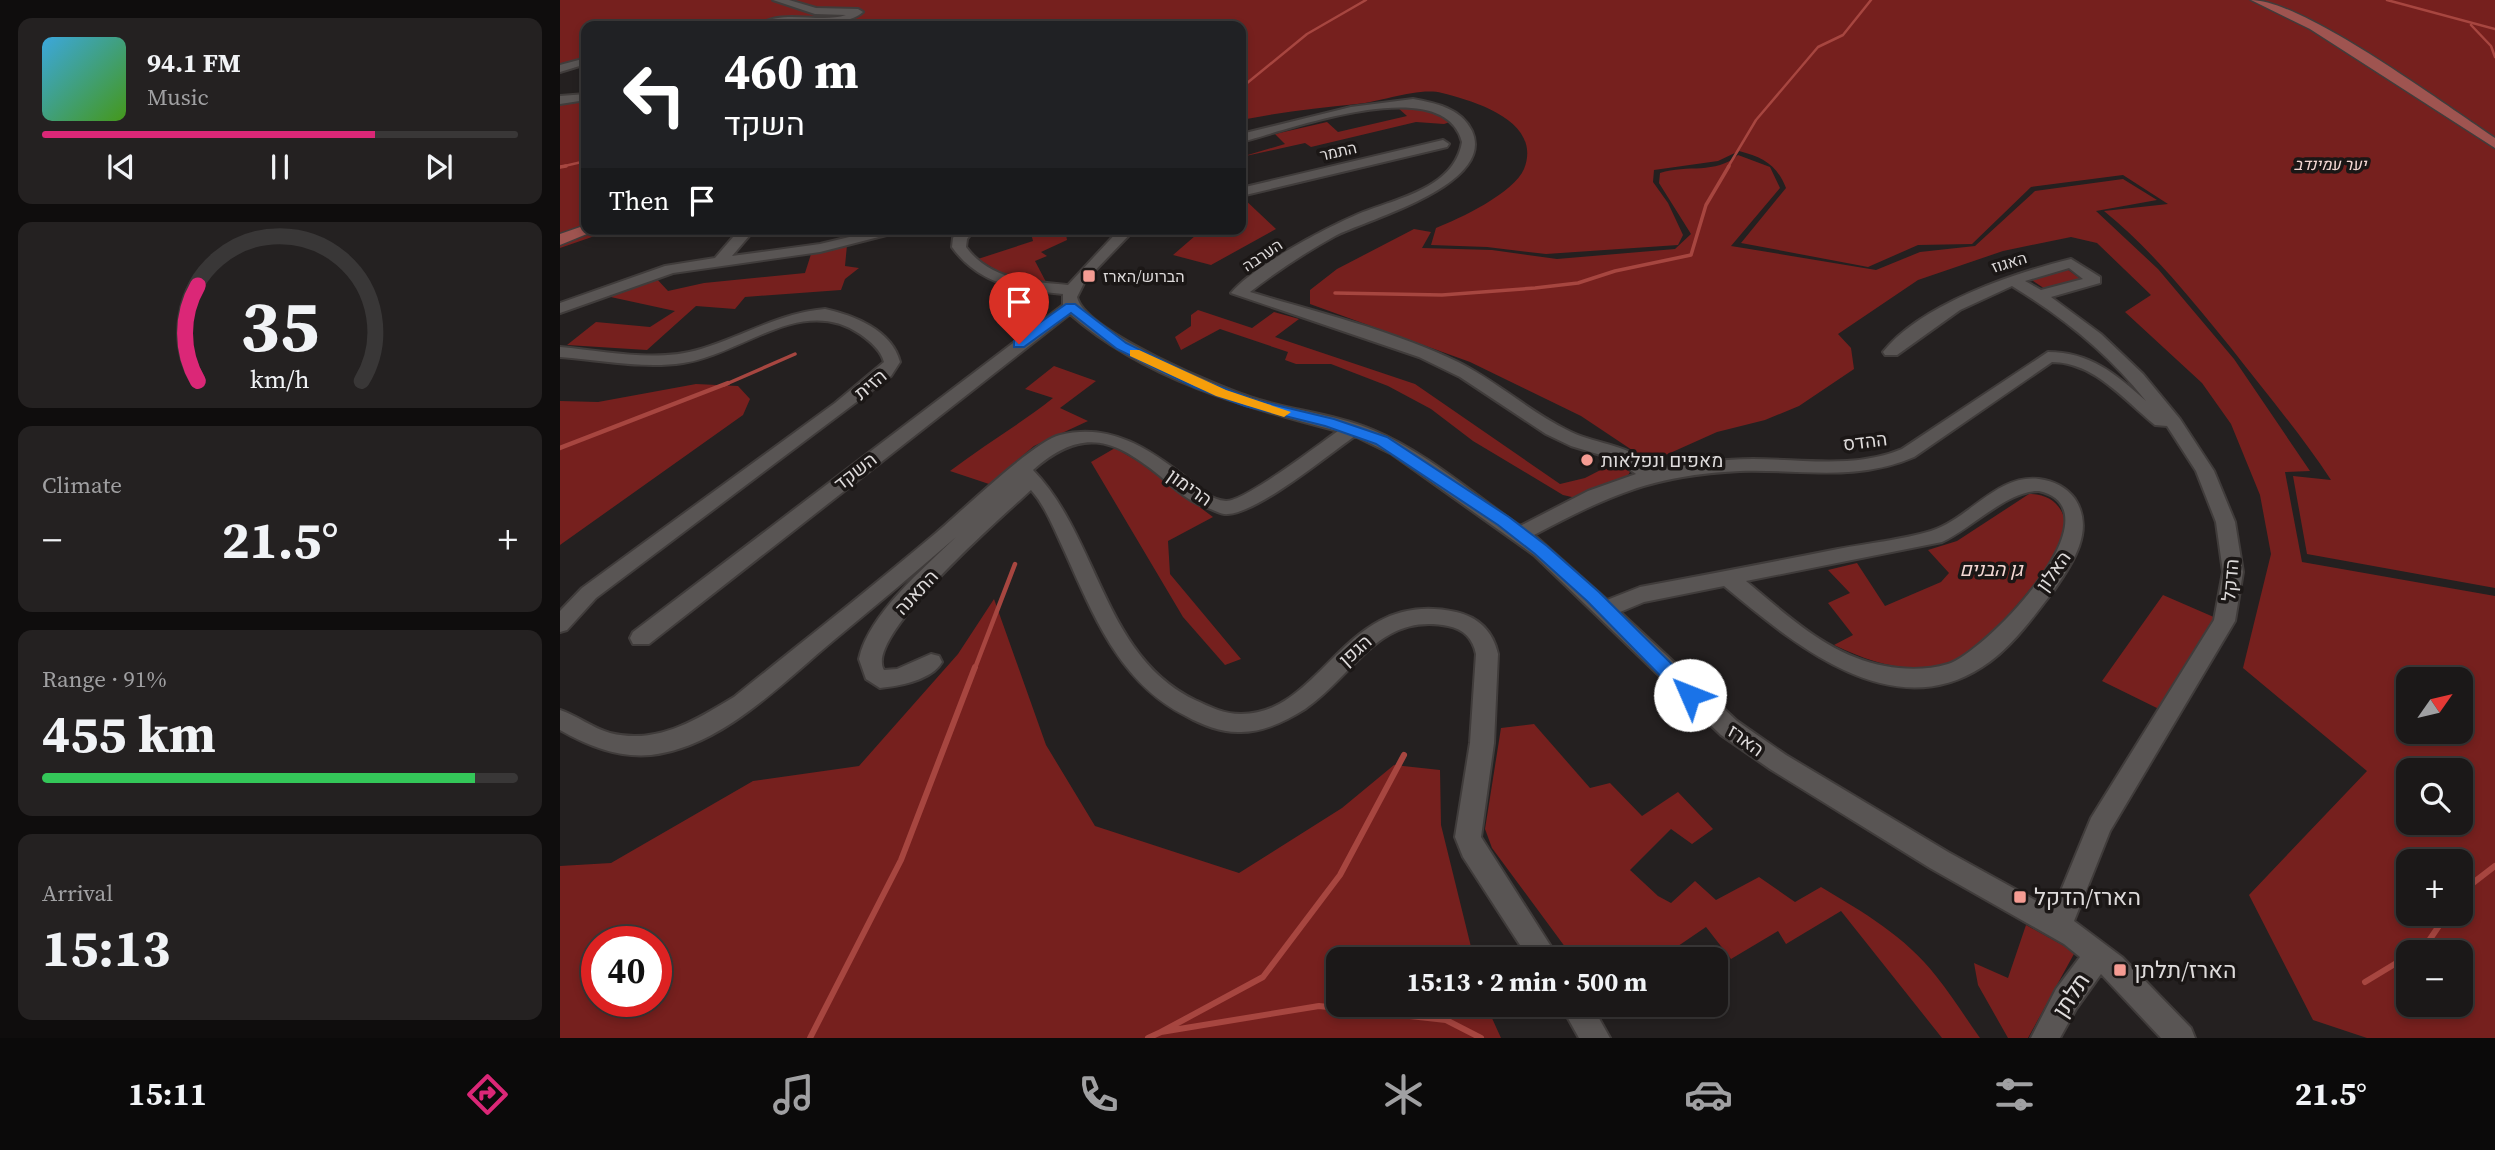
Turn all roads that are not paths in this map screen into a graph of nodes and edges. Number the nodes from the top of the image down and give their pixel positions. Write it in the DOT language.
graph roads {
  1 [pos="778,0"];
  2 [pos="2257,0"];
  3 [pos="796,21"];
  4 [pos="581,63"];
  5 [pos="560,69"];
  6 [pos="581,71"];
  7 [pos="560,76"];
  8 [pos="581,98"];
  9 [pos="560,100"];
  10 [pos="581,105"];
  11 [pos="560,107"];
  12 [pos="1246,137"];
  13 [pos="1443,144"];
  14 [pos="2495,144"];
  15 [pos="1246,191"];
  16 [pos="581,233"];
  17 [pos="743,235"];
  18 [pos="877,235"];
  19 [pos="963,235"];
  20 [pos="1123,235"];
  21 [pos="560,240"];
  22 [pos="721,260"];
  23 [pos="2012,279"];
  24 [pos="2040,295"];
  25 [pos="1071,298"];
  26 [pos="560,308"];
  27 [pos="560,352"];
  28 [pos="1891,352"];
  29 [pos="2175,427"];
  30 [pos="1353,429"];
  31 [pos="1027,474"];
  32 [pos="1647,476"];
  33 [pos="1521,534"];
  34 [pos="1729,579"];
  35 [pos="1606,609"];
  36 [pos="560,624"];
  37 [pos="641,638"];
  38 [pos="932,662"];
  39 [pos="560,719"];
  40 [pos="2059,926"];
  41 [pos="1537,947"];
  42 [pos="2099,954"];
  43 [pos="1582,1017"];
  44 [pos="1596,1038"];
  45 [pos="2045,1038"];
  46 [pos="2181,1038"];
  1 -- 3 [label="street"];
  2 -- 14 [label="main road"];
  4 -- 5 [label="street"];
  6 -- 7 [label="street"];
  8 -- 9 [label="street"];
  10 -- 11 [label="street"];
  12 -- 32 [label="street, הערבה"];
  13 -- 15 [label="street, התמר"];
  16 -- 21 [label="main road"];
  17 -- 22 [label="street"];
  18 -- 22 [label="street"];
  19 -- 25 [label="street"];
  20 -- 25 [label="street"];
  22 -- 26 [label="street"];
  23 -- 24 [label="street, הדקל"];
  23 -- 24 [label="street, האגוז"];
  23 -- 28 [label="street, האגוז"];
  24 -- 29 [label="street, הדקל"];
  25 -- 30 [label="street, הארז"];
  25 -- 37 [label="street, השקד"];
  27 -- 36 [label="street, הזית"];
  29 -- 32 [label="street, ההדס"];
  29 -- 40 [label="street, הדקל"];
  30 -- 31 [label="street, הרימון"];
  30 -- 33 [label="street, הארז"];
  31 -- 38 [label="street, התאנה"];
  31 -- 39 [label="street"];
  31 -- 41 [label="street, הגפן"];
  32 -- 33 [label="street, ההדס"];
  33 -- 35 [label="street, הארז"];
  34 -- 34 [label="street, האלון"];
  34 -- 35 [label="street, האלון"];
  35 -- 40 [label="street, הארז"];
  40 -- 42 [label="street, הארז"];
  42 -- 45 [label="street, תלתן"];
  42 -- 46 [label="street, הארז"];
  43 -- 44 [label="street"];
}
